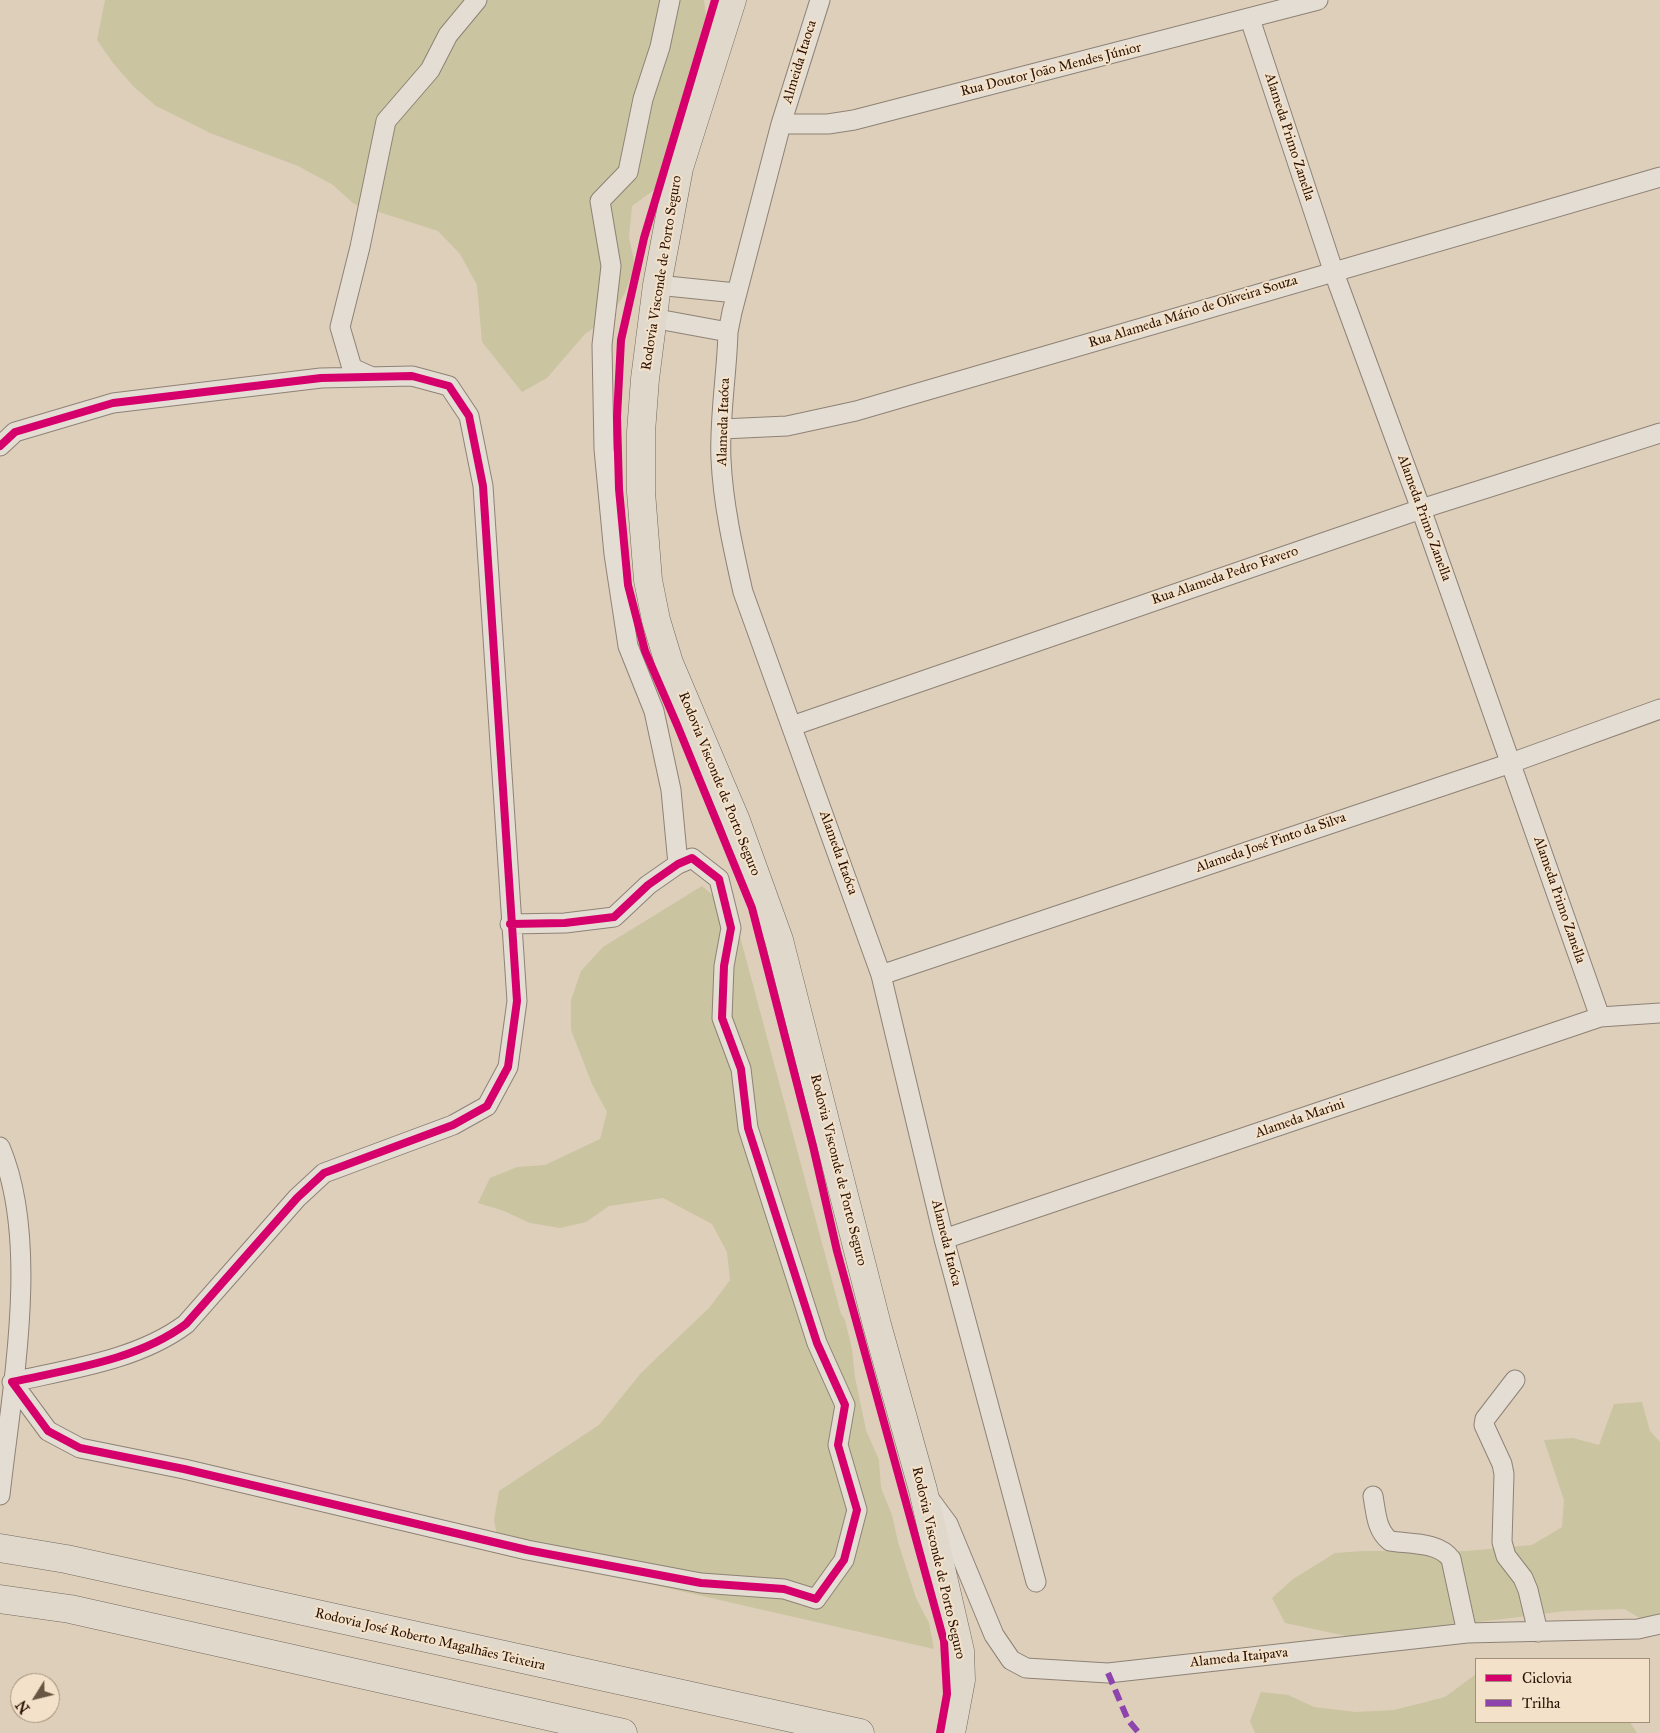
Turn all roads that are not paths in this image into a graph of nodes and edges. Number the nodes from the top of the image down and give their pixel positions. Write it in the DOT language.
graph roads {
  1 [pos="477,0"];
  2 [pos="670,0"];
  3 [pos="732,0"];
  4 [pos="820,0"];
  5 [pos="1318,0"];
  6 [pos="1250,19"];
  7 [pos="781,124"];
  8 [pos="1660,176"];
  9 [pos="1332,270"];
  10 [pos="657,285"];
  11 [pos="736,293"];
  12 [pos="652,318"];
  13 [pos="728,332"];
  14 [pos="372,377"];
  15 [pos="722,429"];
  16 [pos="1660,433"];
  17 [pos="0,446"];
  18 [pos="1421,509"];
  19 [pos="1660,709"];
  20 [pos="792,726"];
  21 [pos="1511,763"];
  22 [pos="678,864"];
  23 [pos="510,924"];
  24 [pos="881,974"];
  25 [pos="1660,1013"];
  26 [pos="1600,1017"];
  27 [pos="0,1147"];
  28 [pos="944,1240"];
  29 [pos="1515,1380"];
  30 [pos="8,1391"];
  31 [pos="923,1490"];
  32 [pos="0,1495"];
  33 [pos="1373,1496"];
  34 [pos="0,1548"];
  35 [pos="1036,1582"];
  36 [pos="0,1599"];
  37 [pos="1660,1624"];
  38 [pos="1538,1632"];
  39 [pos="1468,1633"];
  40 [pos="953,1720"];
  41 [pos="623,1733"];
  42 [pos="860,1733"];
  1 -- 14 [label="street"];
  2 -- 22 [label="street"];
  3 -- 10 [label="main road, Rodovia Visconde de Porto Seguro"];
  4 -- 7 [label="street, Almeida Itaoca"];
  5 -- 6 [label="street, Rua Doutor João Mendes Júnior"];
  6 -- 7 [label="street, Rua Doutor João Mendes Júnior"];
  6 -- 9 [label="street, Alameda Primo Zanella"];
  7 -- 11 [label="street, Alameda Itaóca"];
  8 -- 9 [label="street, Rua Alameda Mário de Oliveira Souza"];
  9 -- 15 [label="street, Rua Alameda Mário de Oliveira Souza"];
  9 -- 18 [label="street, Alameda Primo Zanella"];
  10 -- 11 [label="street"];
  10 -- 12 [label="main road, Rodovia Visconde de Porto Seguro"];
  11 -- 13 [label="street, Alameda Itaóca"];
  12 -- 13 [label="street"];
  12 -- 31 [label="main road, Rodovia Visconde de Porto Seguro"];
  13 -- 15 [label="street, Alameda Itaóca"];
  14 -- 17 [label="street"];
  14 -- 23 [label="street"];
  15 -- 20 [label="street, Alameda Itaóca"];
  16 -- 18 [label="street, Rua Alameda Pedro Favero"];
  18 -- 20 [label="street, Rua Alameda Pedro Favero"];
  18 -- 21 [label="street, Alameda Primo Zanella"];
  19 -- 21 [label="street, Alameda José Pinto da Silva"];
  20 -- 24 [label="street, Alameda Itaóca"];
  21 -- 24 [label="street, Alameda José Pinto da Silva"];
  21 -- 26 [label="street, Alameda Primo Zanella"];
  22 -- 23 [label="street"];
  22 -- 30 [label="street"];
  23 -- 30 [label="street"];
  24 -- 28 [label="street, Alameda Itaóca"];
  25 -- 26 [label="street, Alameda Marini"];
  26 -- 28 [label="street, Alameda Marini"];
  27 -- 30 [label="street"];
  28 -- 35 [label="street, Alameda Itaóca"];
  29 -- 38 [label="street"];
  30 -- 32 [label="street"];
  31 -- 39 [label="street, Alameda Itaipava"];
  31 -- 40 [label="main road, Rodovia Visconde de Porto Seguro"];
  33 -- 39 [label="street"];
  34 -- 42 [label="main road, Rodovia José Roberto Magalhães Teixeira"];
  36 -- 41 [label="main road"];
  37 -- 38 [label="street, Alameda Itaipava"];
  38 -- 39 [label="street, Alameda Itaipava"];
}
